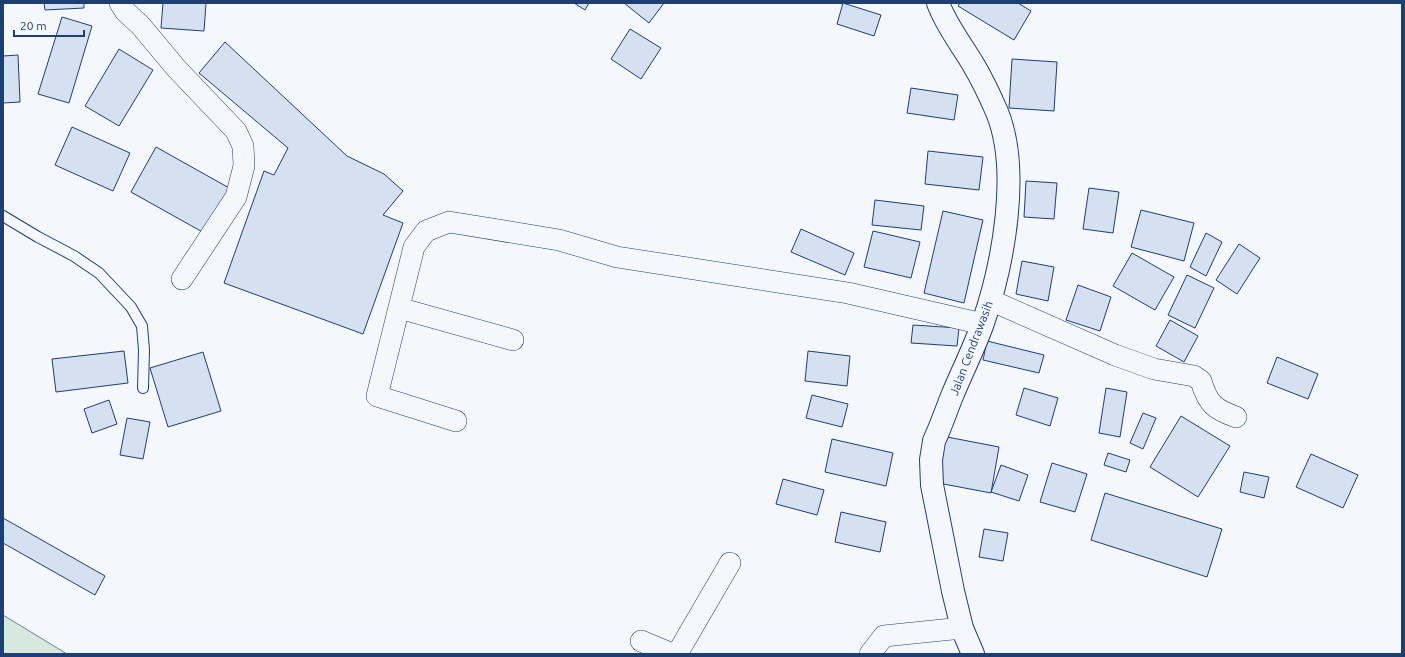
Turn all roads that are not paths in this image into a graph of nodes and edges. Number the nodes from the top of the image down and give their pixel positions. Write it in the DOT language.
graph roads {
  1 [pos="120,3"];
  2 [pos="938,3"];
  3 [pos="3,216"];
  4 [pos="182,278"];
  5 [pos="990,300"];
  6 [pos="399,308"];
  7 [pos="982,324"];
  8 [pos="512,340"];
  9 [pos="143,388"];
  10 [pos="1236,417"];
  11 [pos="456,421"];
  12 [pos="730,563"];
  13 [pos="962,628"];
  14 [pos="641,641"];
  15 [pos="672,654"];
  16 [pos="677,654"];
  17 [pos="870,654"];
  18 [pos="973,654"];
  1 -- 4 [label="street"];
  2 -- 5 [label="street, Jalan Cendrawasih"];
  3 -- 9 [label="lane"];
  5 -- 7 [label="street, Jalan Cendrawasih"];
  5 -- 10 [label="street"];
  6 -- 7 [label="street"];
  6 -- 8 [label="street"];
  6 -- 11 [label="street"];
  7 -- 13 [label="street, Jalan Cendrawasih"];
  12 -- 16 [label="street"];
  13 -- 17 [label="street"];
  13 -- 18 [label="street, Jalan Cendrawasih"];
  14 -- 15 [label="street"];
}
